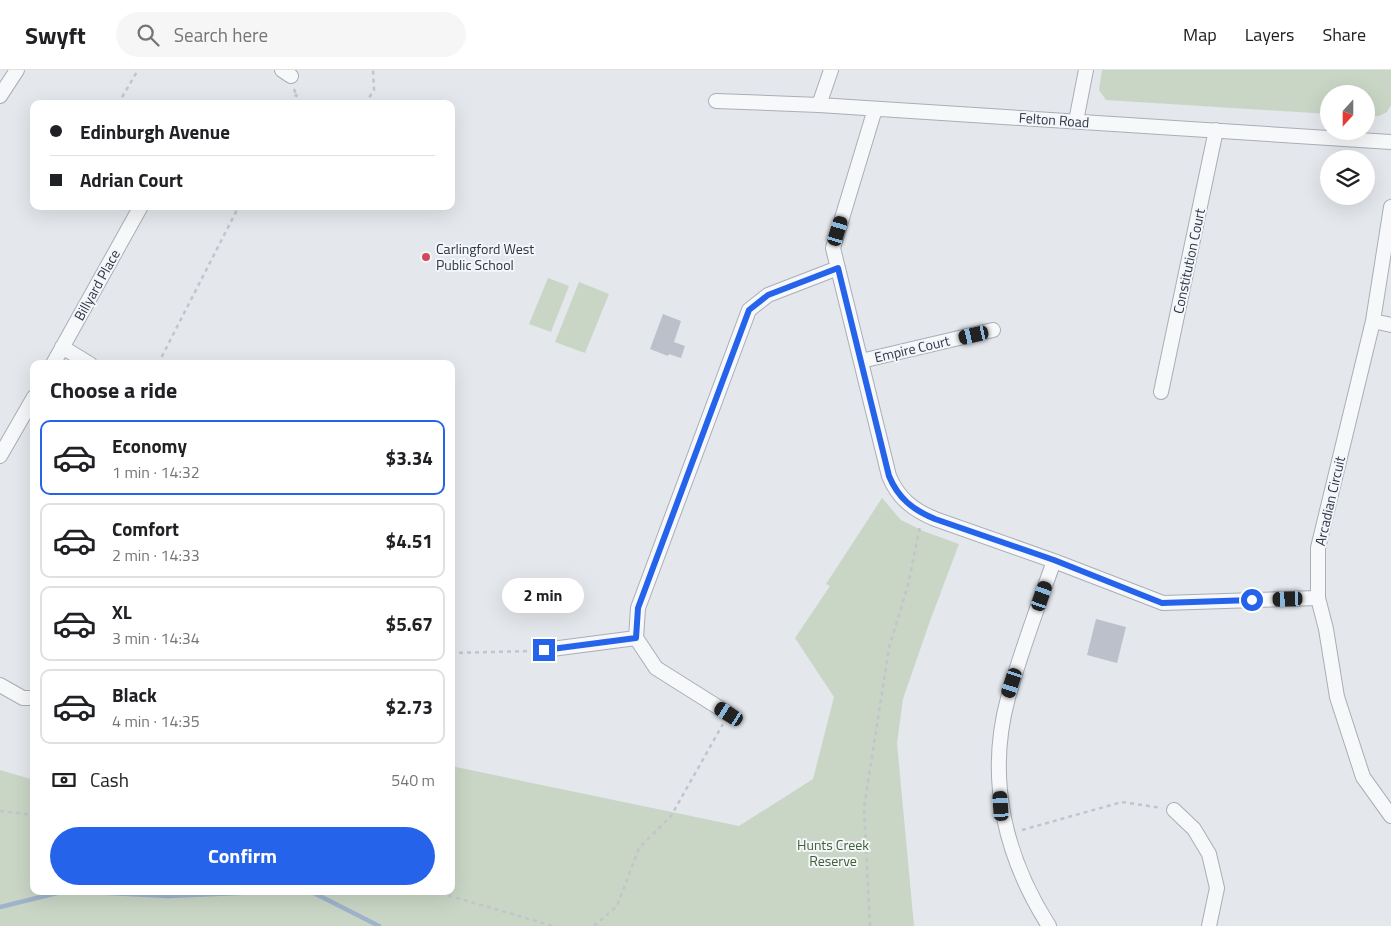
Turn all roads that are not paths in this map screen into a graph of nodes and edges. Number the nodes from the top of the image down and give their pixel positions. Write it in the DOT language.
graph roads {
  1 [pos="16,70"];
  2 [pos="831,70"];
  3 [pos="1086,70"];
  4 [pos="0,96"];
  5 [pos="716,101"];
  6 [pos="819,105"];
  7 [pos="875,109"];
  8 [pos="1076,121"];
  9 [pos="1216,130"];
  10 [pos="1391,142"];
  11 [pos="1391,207"];
  12 [pos="139,210"];
  13 [pos="838,268"];
  14 [pos="1373,321"];
  15 [pos="1391,325"];
  16 [pos="993,330"];
  17 [pos="62,347"];
  18 [pos="55,360"];
  19 [pos="83,360"];
  20 [pos="861,361"];
  21 [pos="1161,392"];
  22 [pos="30,404"];
  23 [pos="0,456"];
  24 [pos="1054,560"];
  25 [pos="1318,598"];
  26 [pos="636,638"];
  27 [pos="544,650"];
  28 [pos="0,685"];
  29 [pos="30,698"];
  30 [pos="729,714"];
  31 [pos="1174,810"];
  32 [pos="1391,816"];
  33 [pos="1049,926"];
  34 [pos="1209,926"];
  1 -- 4 [label="street"];
  2 -- 6 [label="street"];
  3 -- 8 [label="street"];
  5 -- 6 [label="street, Felton Road"];
  6 -- 7 [label="street, Felton Road"];
  7 -- 8 [label="street, Felton Road"];
  7 -- 13 [label="street"];
  8 -- 9 [label="street, Felton Road"];
  9 -- 10 [label="street, Felton Road"];
  9 -- 21 [label="street, Constitution Court"];
  11 -- 14 [label="street, Arcadian Circuit"];
  12 -- 17 [label="street, Billyard Place"];
  13 -- 20 [label="street"];
  13 -- 26 [label="street"];
  14 -- 15 [label="street"];
  14 -- 25 [label="street, Arcadian Circuit"];
  16 -- 20 [label="street, Empire Court"];
  17 -- 18 [label="street, Billyard Place"];
  17 -- 19 [label="street"];
  20 -- 24 [label="street"];
  22 -- 23 [label="street"];
  24 -- 25 [label="street"];
  24 -- 33 [label="street"];
  25 -- 32 [label="street, Arcadian Circuit"];
  26 -- 27 [label="street"];
  26 -- 30 [label="street"];
  28 -- 29 [label="street"];
  31 -- 34 [label="street"];
}
